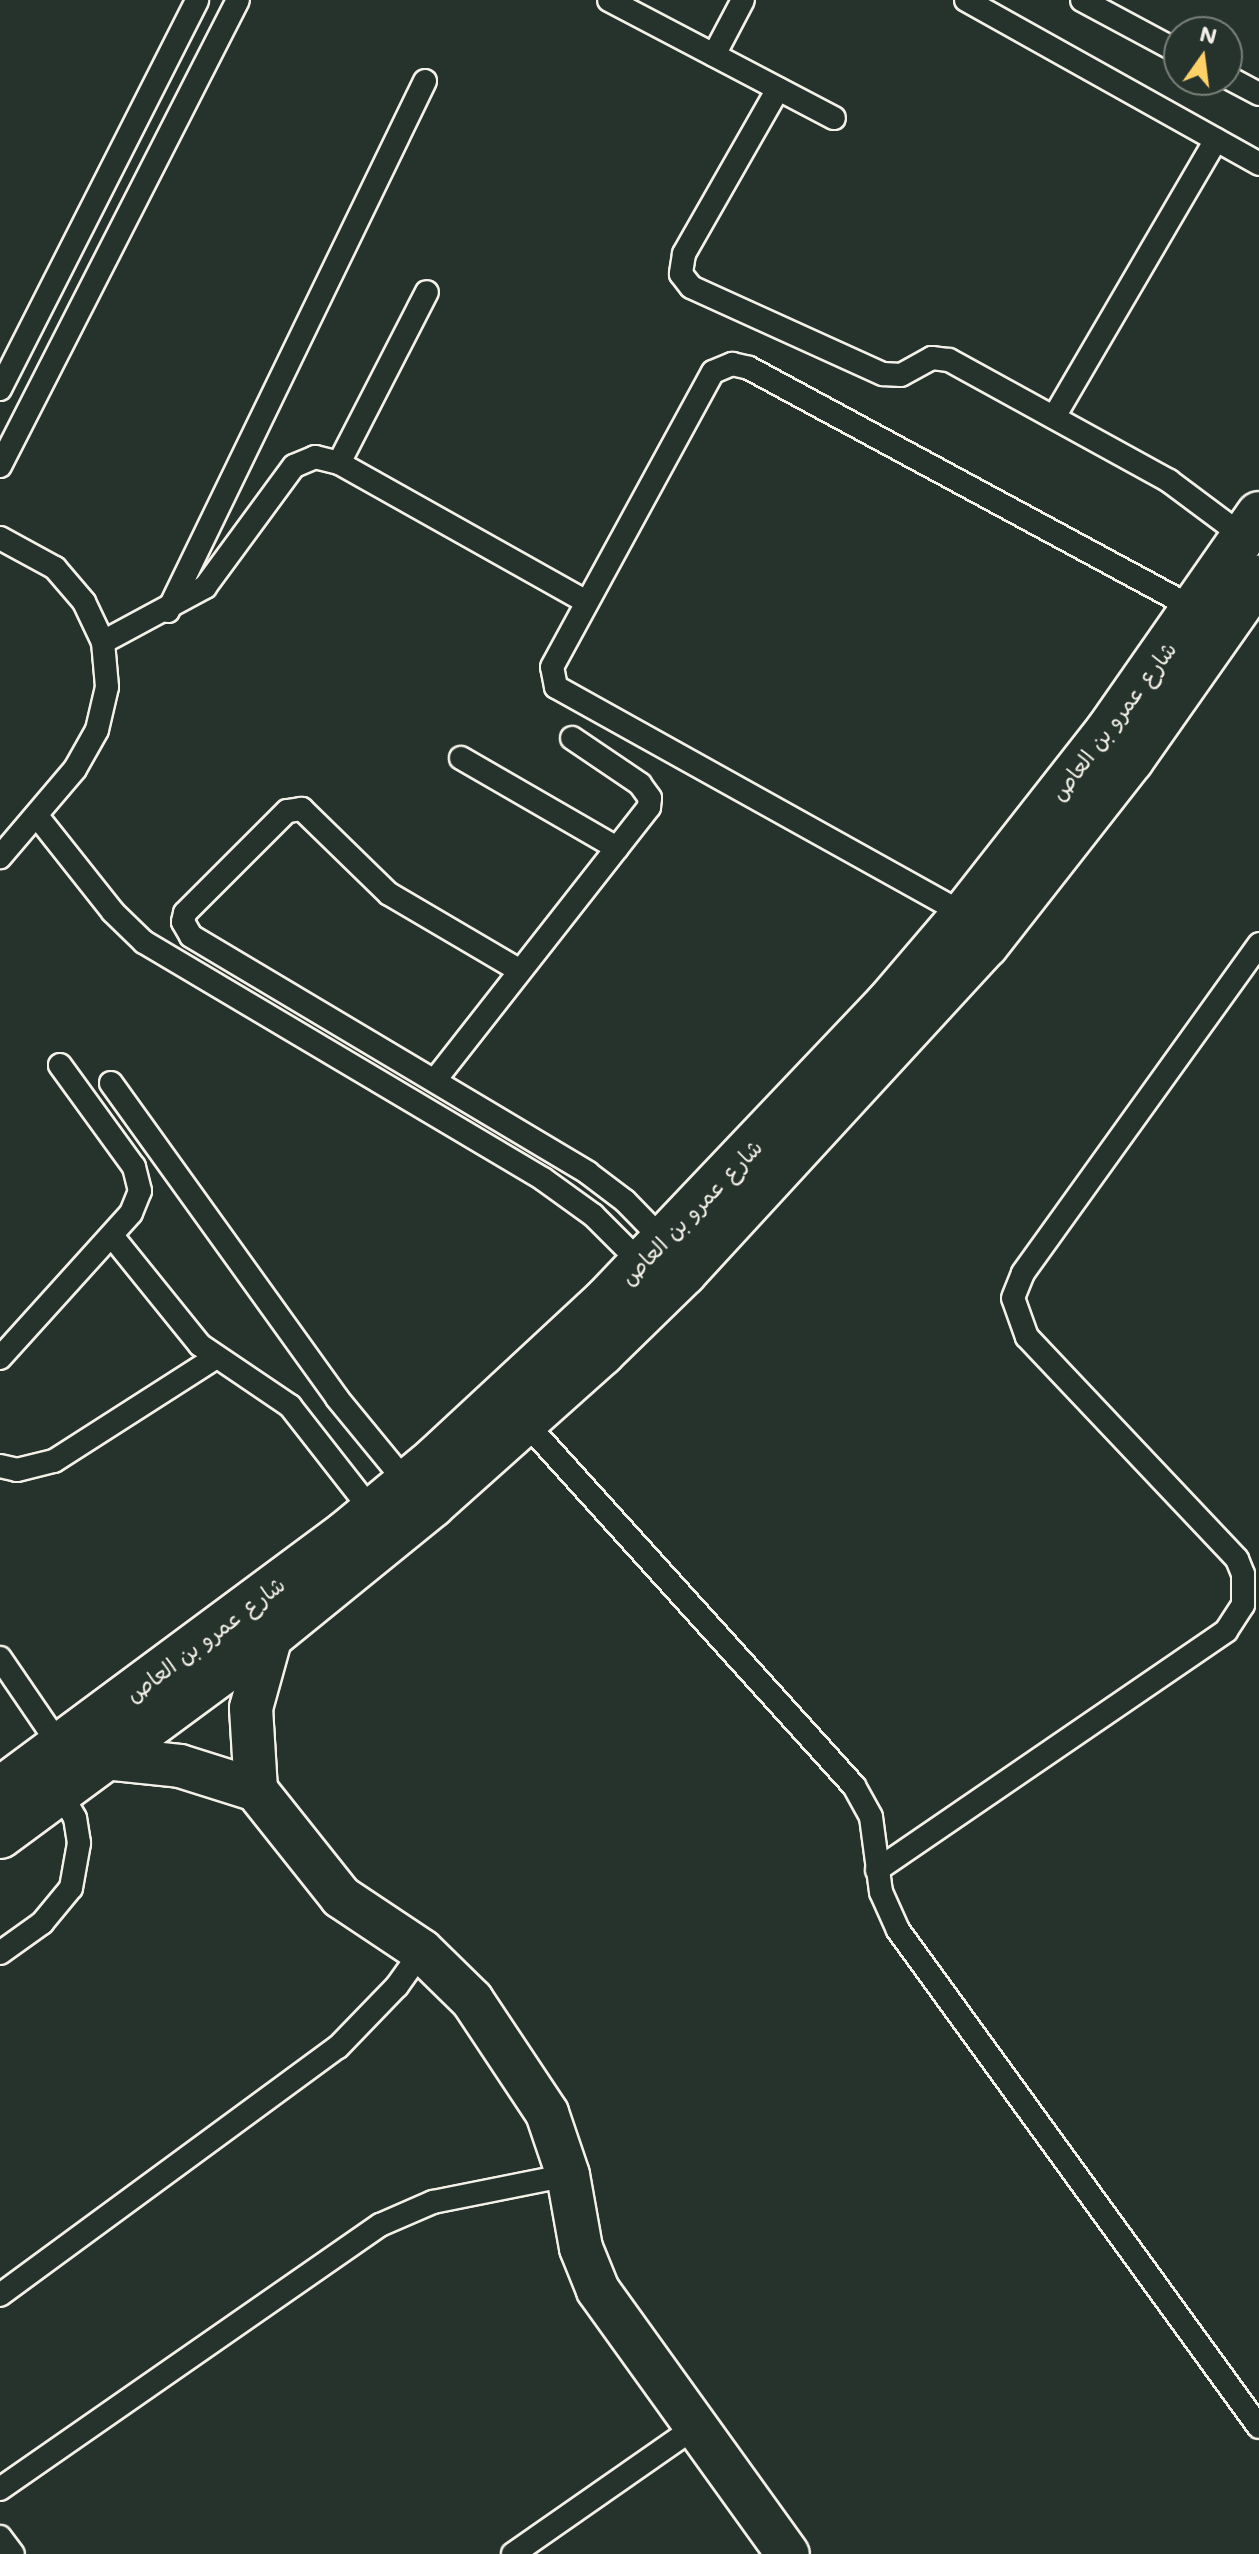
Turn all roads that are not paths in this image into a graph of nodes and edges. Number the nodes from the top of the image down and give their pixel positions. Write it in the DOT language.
graph roads {
  1 [pos="197,0"];
  2 [pos="238,0"];
  3 [pos="609,0"];
  4 [pos="743,0"];
  5 [pos="966,0"];
  6 [pos="1082,0"];
  7 [pos="1163,43"];
  8 [pos="714,55"];
  9 [pos="425,81"];
  10 [pos="778,89"];
  11 [pos="834,118"];
  12 [pos="1216,140"];
  13 [pos="1259,164"];
  14 [pos="427,292"];
  15 [pos="0,389"];
  16 [pos="1054,417"];
  17 [pos="339,463"];
  18 [pos="0,466"];
  19 [pos="1252,525"];
  20 [pos="0,538"];
  21 [pos="1259,578"];
  22 [pos="587,602"];
  23 [pos="1195,609"];
  24 [pos="168,611"];
  25 [pos="103,642"];
  26 [pos="572,738"];
  27 [pos="461,758"];
  28 [pos="37,816"];
  29 [pos="617,848"];
  30 [pos="0,857"];
  31 [pos="964,914"];
  32 [pos="1259,944"];
  33 [pos="517,969"];
  34 [pos="60,1065"];
  35 [pos="435,1080"];
  36 [pos="111,1083"];
  37 [pos="112,1236"];
  38 [pos="653,1252"];
  39 [pos="0,1358"];
  40 [pos="215,1358"];
  41 [pos="525,1422"];
  42 [pos="0,1466"];
  43 [pos="406,1482"];
  44 [pos="372,1511"];
  45 [pos="271,1636"];
  46 [pos="0,1658"];
  47 [pos="60,1746"];
  48 [pos="105,1758"];
  49 [pos="0,1790"];
  50 [pos="256,1790"];
  51 [pos="60,1792"];
  52 [pos="0,1836"];
  53 [pos="877,1870"];
  54 [pos="422,1951"];
  55 [pos="0,1953"];
  56 [pos="568,2175"];
  57 [pos="0,2295"];
  58 [pos="695,2427"];
  59 [pos="1259,2427"];
  60 [pos="0,2489"];
  61 [pos="0,2537"];
  62 [pos="13,2554"];
  63 [pos="513,2554"];
  64 [pos="788,2554"];
  1 -- 15 [label="lane"];
  2 -- 18 [label="lane"];
  3 -- 8 [label="lane"];
  4 -- 8 [label="lane"];
  5 -- 12 [label="lane"];
  6 -- 7 [label="lane"];
  8 -- 10 [label="lane"];
  9 -- 24 [label="lane"];
  10 -- 11 [label="lane"];
  10 -- 16 [label="lane"];
  12 -- 13 [label="lane"];
  12 -- 16 [label="lane"];
  14 -- 17 [label="lane"];
  16 -- 19 [label="lane"];
  17 -- 22 [label="lane"];
  17 -- 24 [label="lane"];
  19 -- 23 [label="main road, شارع عمرو بن العاص"];
  20 -- 25 [label="lane"];
  21 -- 41 [label="main road, شارع عمرو بن العاص"];
  22 -- 23 [label="lane"];
  22 -- 31 [label="lane"];
  23 -- 31 [label="main road, شارع عمرو بن العاص"];
  24 -- 25 [label="lane"];
  25 -- 28 [label="lane"];
  26 -- 29 [label="lane"];
  27 -- 29 [label="lane"];
  28 -- 30 [label="lane"];
  28 -- 38 [label="lane"];
  29 -- 33 [label="lane"];
  31 -- 38 [label="main road, شارع عمرو بن العاص"];
  32 -- 53 [label="lane"];
  33 -- 35 [label="lane"];
  33 -- 35 [label="lane"];
  34 -- 37 [label="lane"];
  35 -- 38 [label="lane"];
  36 -- 43 [label="lane"];
  37 -- 39 [label="lane"];
  37 -- 40 [label="lane"];
  38 -- 43 [label="main road, شارع عمرو بن العاص"];
  40 -- 42 [label="lane"];
  40 -- 44 [label="lane"];
  41 -- 45 [label="main road, شارع عمرو بن العاص"];
  41 -- 53 [label="lane"];
  43 -- 44 [label="main road, شارع عمرو بن العاص"];
  44 -- 47 [label="main road, شارع عمرو بن العاص"];
  45 -- 48 [label="main road, شارع عمرو بن العاص"];
  45 -- 50 [label="street"];
  46 -- 47 [label="lane"];
  47 -- 49 [label="main road, شارع عمرو بن العاص"];
  48 -- 50 [label="street"];
  48 -- 51 [label="main road, شارع عمرو بن العاص"];
  50 -- 54 [label="street"];
  51 -- 52 [label="main road, شارع عمرو بن العاص"];
  51 -- 55 [label="lane"];
  53 -- 59 [label="lane"];
  54 -- 56 [label="street"];
  54 -- 57 [label="lane"];
  56 -- 58 [label="street"];
  56 -- 60 [label="lane"];
  58 -- 63 [label="lane"];
  58 -- 64 [label="street"];
  61 -- 62 [label="lane"];
}
